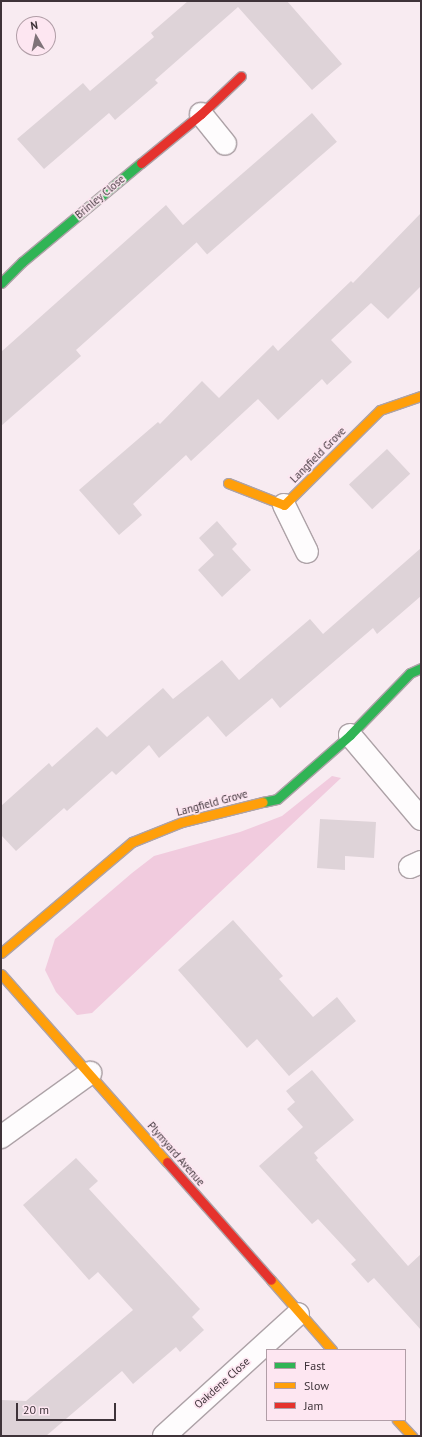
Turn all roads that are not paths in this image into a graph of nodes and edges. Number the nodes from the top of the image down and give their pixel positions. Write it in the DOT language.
graph roads {
  1 [pos="241,76"];
  2 [pos="201,114"];
  3 [pos="224,144"];
  4 [pos="1,284"];
  5 [pos="421,396"];
  6 [pos="228,483"];
  7 [pos="284,505"];
  8 [pos="307,552"];
  9 [pos="421,668"];
  10 [pos="350,734"];
  11 [pos="421,819"];
  12 [pos="1,953"];
  13 [pos="1,974"];
  14 [pos="90,1074"];
  15 [pos="1,1137"];
  16 [pos="298,1314"];
  17 [pos="331,1349"];
  18 [pos="398,1421"];
  19 [pos="164,1436"];
  20 [pos="412,1436"];
  1 -- 2 [label="street, Brinley Close"];
  2 -- 3 [label="street"];
  2 -- 4 [label="street, Brinley Close"];
  5 -- 7 [label="street, Langfield Grove"];
  6 -- 7 [label="street"];
  7 -- 8 [label="street"];
  9 -- 10 [label="street, Langfield Grove"];
  10 -- 11 [label="street"];
  10 -- 12 [label="street, Langfield Grove"];
  13 -- 14 [label="street, Plymyard Avenue"];
  14 -- 15 [label="street"];
  14 -- 16 [label="street, Plymyard Avenue"];
  16 -- 17 [label="street, Plymyard Avenue"];
  16 -- 19 [label="street, Oakdene Close"];
  18 -- 20 [label="street"];
}
